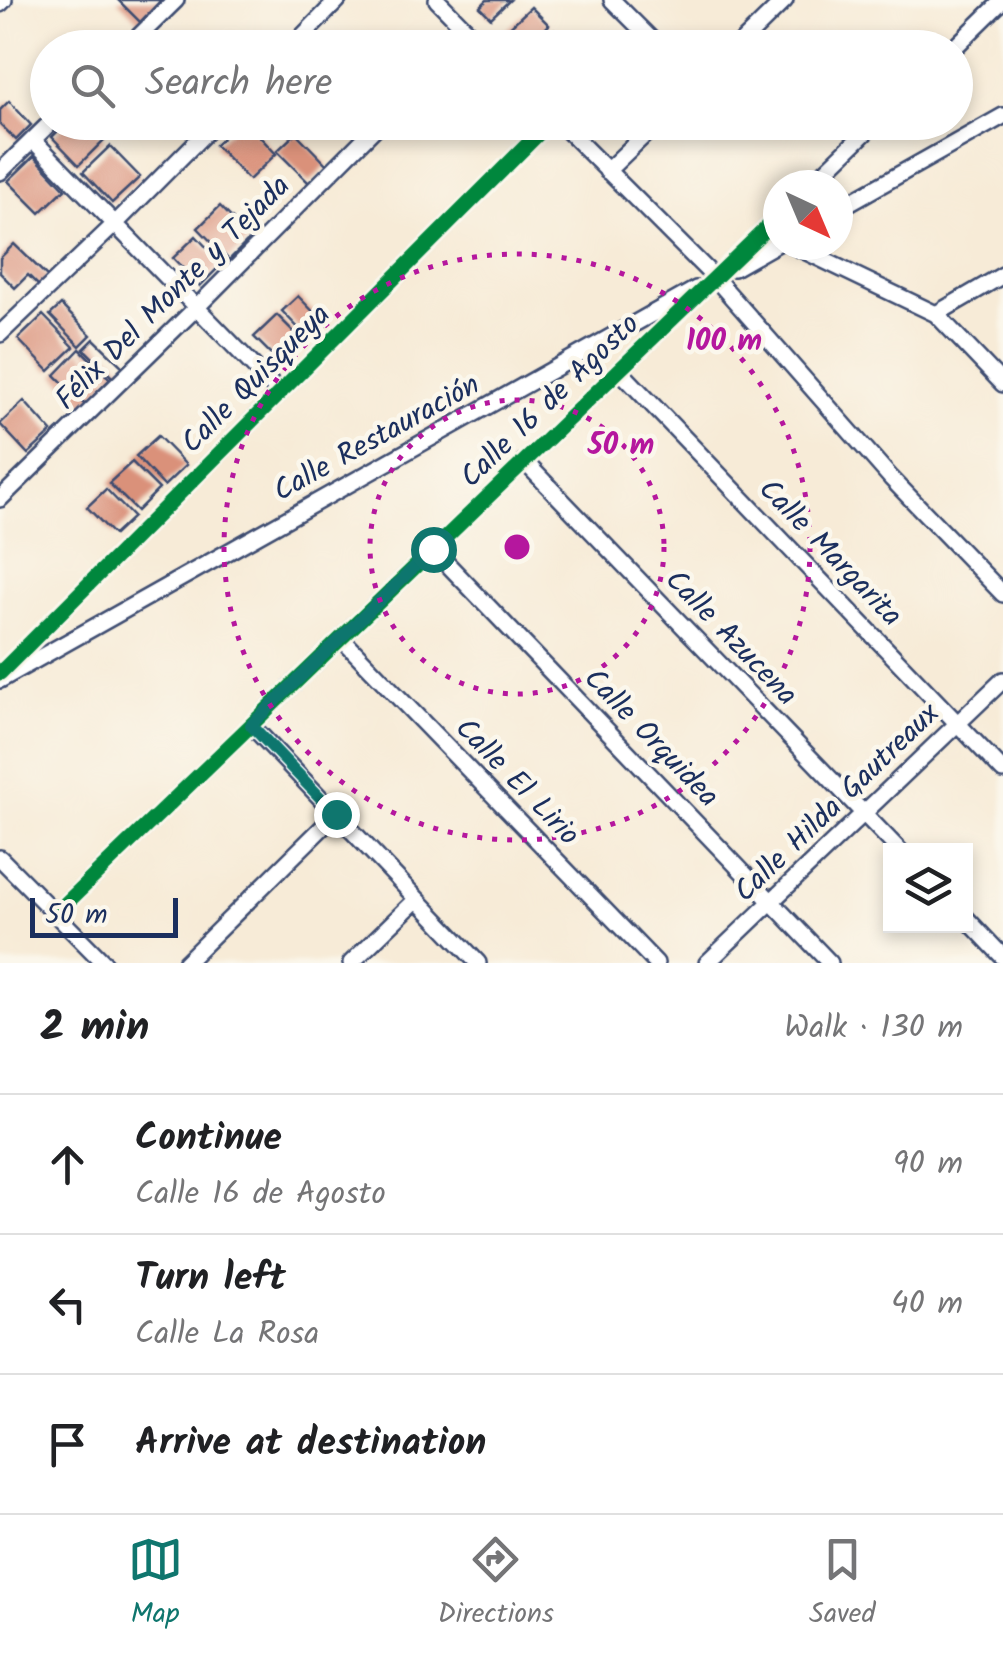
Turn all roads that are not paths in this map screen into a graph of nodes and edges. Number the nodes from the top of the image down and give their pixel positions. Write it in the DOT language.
graph roads {
  1 [pos="176,0"];
  2 [pos="338,0"];
  3 [pos="437,0"];
  4 [pos="612,0"];
  5 [pos="1003,0"];
  6 [pos="782,1"];
  7 [pos="145,30"];
  8 [pos="309,30"];
  9 [pos="467,30"];
  10 [pos="642,30"];
  11 [pos="754,30"];
  12 [pos="972,30"];
  13 [pos="1003,116"];
  14 [pos="973,133"];
  15 [pos="33,140"];
  16 [pos="198,140"];
  17 [pos="363,140"];
  18 [pos="532,140"];
  19 [pos="577,140"];
  20 [pos="639,140"];
  21 [pos="857,140"];
  22 [pos="960,140"];
  23 [pos="826,170"];
  24 [pos="607,171"];
  25 [pos="0,172"];
  26 [pos="853,201"];
  27 [pos="115,224"];
  28 [pos="763,231"];
  29 [pos="763,251"];
  30 [pos="823,260"];
  31 [pos="1003,275"];
  32 [pos="714,278"];
  33 [pos="196,308"];
  34 [pos="936,314"];
  35 [pos="0,334"];
  36 [pos="619,370"];
  37 [pos="1003,384"];
  38 [pos="279,392"];
  39 [pos="524,461"];
  40 [pos="0,499"];
  41 [pos="433,549"];
  42 [pos="1003,594"];
  43 [pos="341,638"];
  44 [pos="0,676"];
  45 [pos="1003,680"];
  46 [pos="958,724"];
  47 [pos="251,725"];
  48 [pos="1003,771"];
  49 [pos="864,813"];
  50 [pos="336,814"];
  51 [pos="893,843"];
  52 [pos="0,858"];
  53 [pos="417,899"];
  54 [pos="772,902"];
  55 [pos="55,914"];
  56 [pos="973,925"];
  57 [pos="1003,957"];
  58 [pos="94,960"];
  59 [pos="185,963"];
  60 [pos="351,963"];
  61 [pos="478,963"];
  62 [pos="656,963"];
  63 [pos="707,963"];
  64 [pos="830,963"];
  1 -- 7 [label="street"];
  2 -- 8 [label="street"];
  3 -- 9 [label="street"];
  4 -- 10 [label="street"];
  5 -- 12 [label="street"];
  6 -- 11 [label="street"];
  13 -- 14 [label="street"];
  15 -- 25 [label="street"];
  15 -- 27 [label="street"];
  16 -- 27 [label="street"];
  17 -- 33 [label="street, Félix Del Monte y Tejada"];
  18 -- 38 [label="street, Calle Quisqueya"];
  19 -- 24 [label="street"];
  20 -- 24 [label="street"];
  21 -- 23 [label="street"];
  22 -- 26 [label="street"];
  24 -- 32 [label="street"];
  27 -- 33 [label="street"];
  27 -- 35 [label="street"];
  28 -- 32 [label="street, Calle 16 de Agosto"];
  29 -- 32 [label="street, Calle Restauración"];
  30 -- 34 [label="street"];
  31 -- 34 [label="street"];
  32 -- 36 [label="street, Calle 16 de Agosto"];
  32 -- 42 [label="street"];
  32 -- 44 [label="street, Calle Restauración"];
  33 -- 38 [label="street"];
  33 -- 40 [label="street, Félix Del Monte y Tejada"];
  34 -- 37 [label="street"];
  36 -- 39 [label="street, Calle 16 de Agosto"];
  36 -- 46 [label="street, Calle Margarita"];
  38 -- 44 [label="street, Calle Quisqueya"];
  39 -- 41 [label="street, Calle 16 de Agosto"];
  39 -- 49 [label="street, Calle Azucena"];
  41 -- 43 [label="street, Calle 16 de Agosto"];
  41 -- 54 [label="street, Calle Orquidea"];
  43 -- 47 [label="street, Calle 16 de Agosto"];
  43 -- 62 [label="street, Calle El Lirio"];
  45 -- 46 [label="street, Calle Hilda Gautreaux"];
  46 -- 48 [label="street, Calle Margarita"];
  46 -- 49 [label="street, Calle Hilda Gautreaux"];
  47 -- 50 [label="street"];
  47 -- 55 [label="street, Calle 16 de Agosto"];
  49 -- 51 [label="street, Calle Azucena"];
  49 -- 54 [label="street, Calle Hilda Gautreaux"];
  50 -- 53 [label="street"];
  50 -- 59 [label="street"];
  52 -- 55 [label="street"];
  53 -- 60 [label="street"];
  53 -- 61 [label="street"];
  54 -- 63 [label="street, Calle Hilda Gautreaux"];
  54 -- 64 [label="street, Calle Orquidea"];
  55 -- 58 [label="street"];
  56 -- 57 [label="street"];
}
